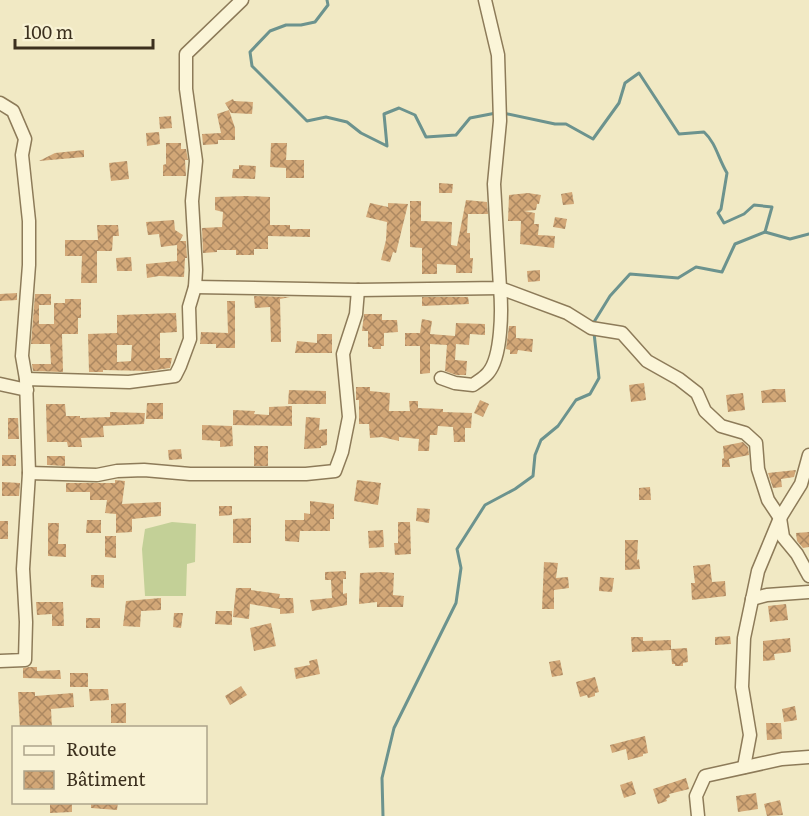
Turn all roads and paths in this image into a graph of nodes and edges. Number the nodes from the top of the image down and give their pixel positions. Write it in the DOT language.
graph roads {
  1 [pos="242,0"];
  2 [pos="485,0"];
  3 [pos="0,103"];
  4 [pos="195,287"];
  5 [pos="500,288"];
  6 [pos="358,290"];
  7 [pos="441,378"];
  8 [pos="0,384"];
  9 [pos="26,384"];
  10 [pos="809,455"];
  11 [pos="29,473"];
  12 [pos="780,518"];
  13 [pos="809,576"];
  14 [pos="809,592"];
  15 [pos="753,599"];
  16 [pos="0,661"];
  17 [pos="809,757"];
  18 [pos="744,767"];
  19 [pos="698,816"];
  1 -- 4 [label="street"];
  2 -- 5 [label="street"];
  3 -- 9 [label="street"];
  4 -- 6 [label="street"];
  4 -- 9 [label="street"];
  5 -- 6 [label="street"];
  5 -- 7 [label="street"];
  5 -- 12 [label="street"];
  6 -- 11 [label="street"];
  8 -- 9 [label="street"];
  9 -- 11 [label="street"];
  10 -- 12 [label="street"];
  11 -- 16 [label="street"];
  12 -- 13 [label="street"];
  12 -- 15 [label="street"];
  14 -- 15 [label="street"];
  15 -- 18 [label="street"];
  17 -- 18 [label="street"];
  18 -- 19 [label="street"];
}
